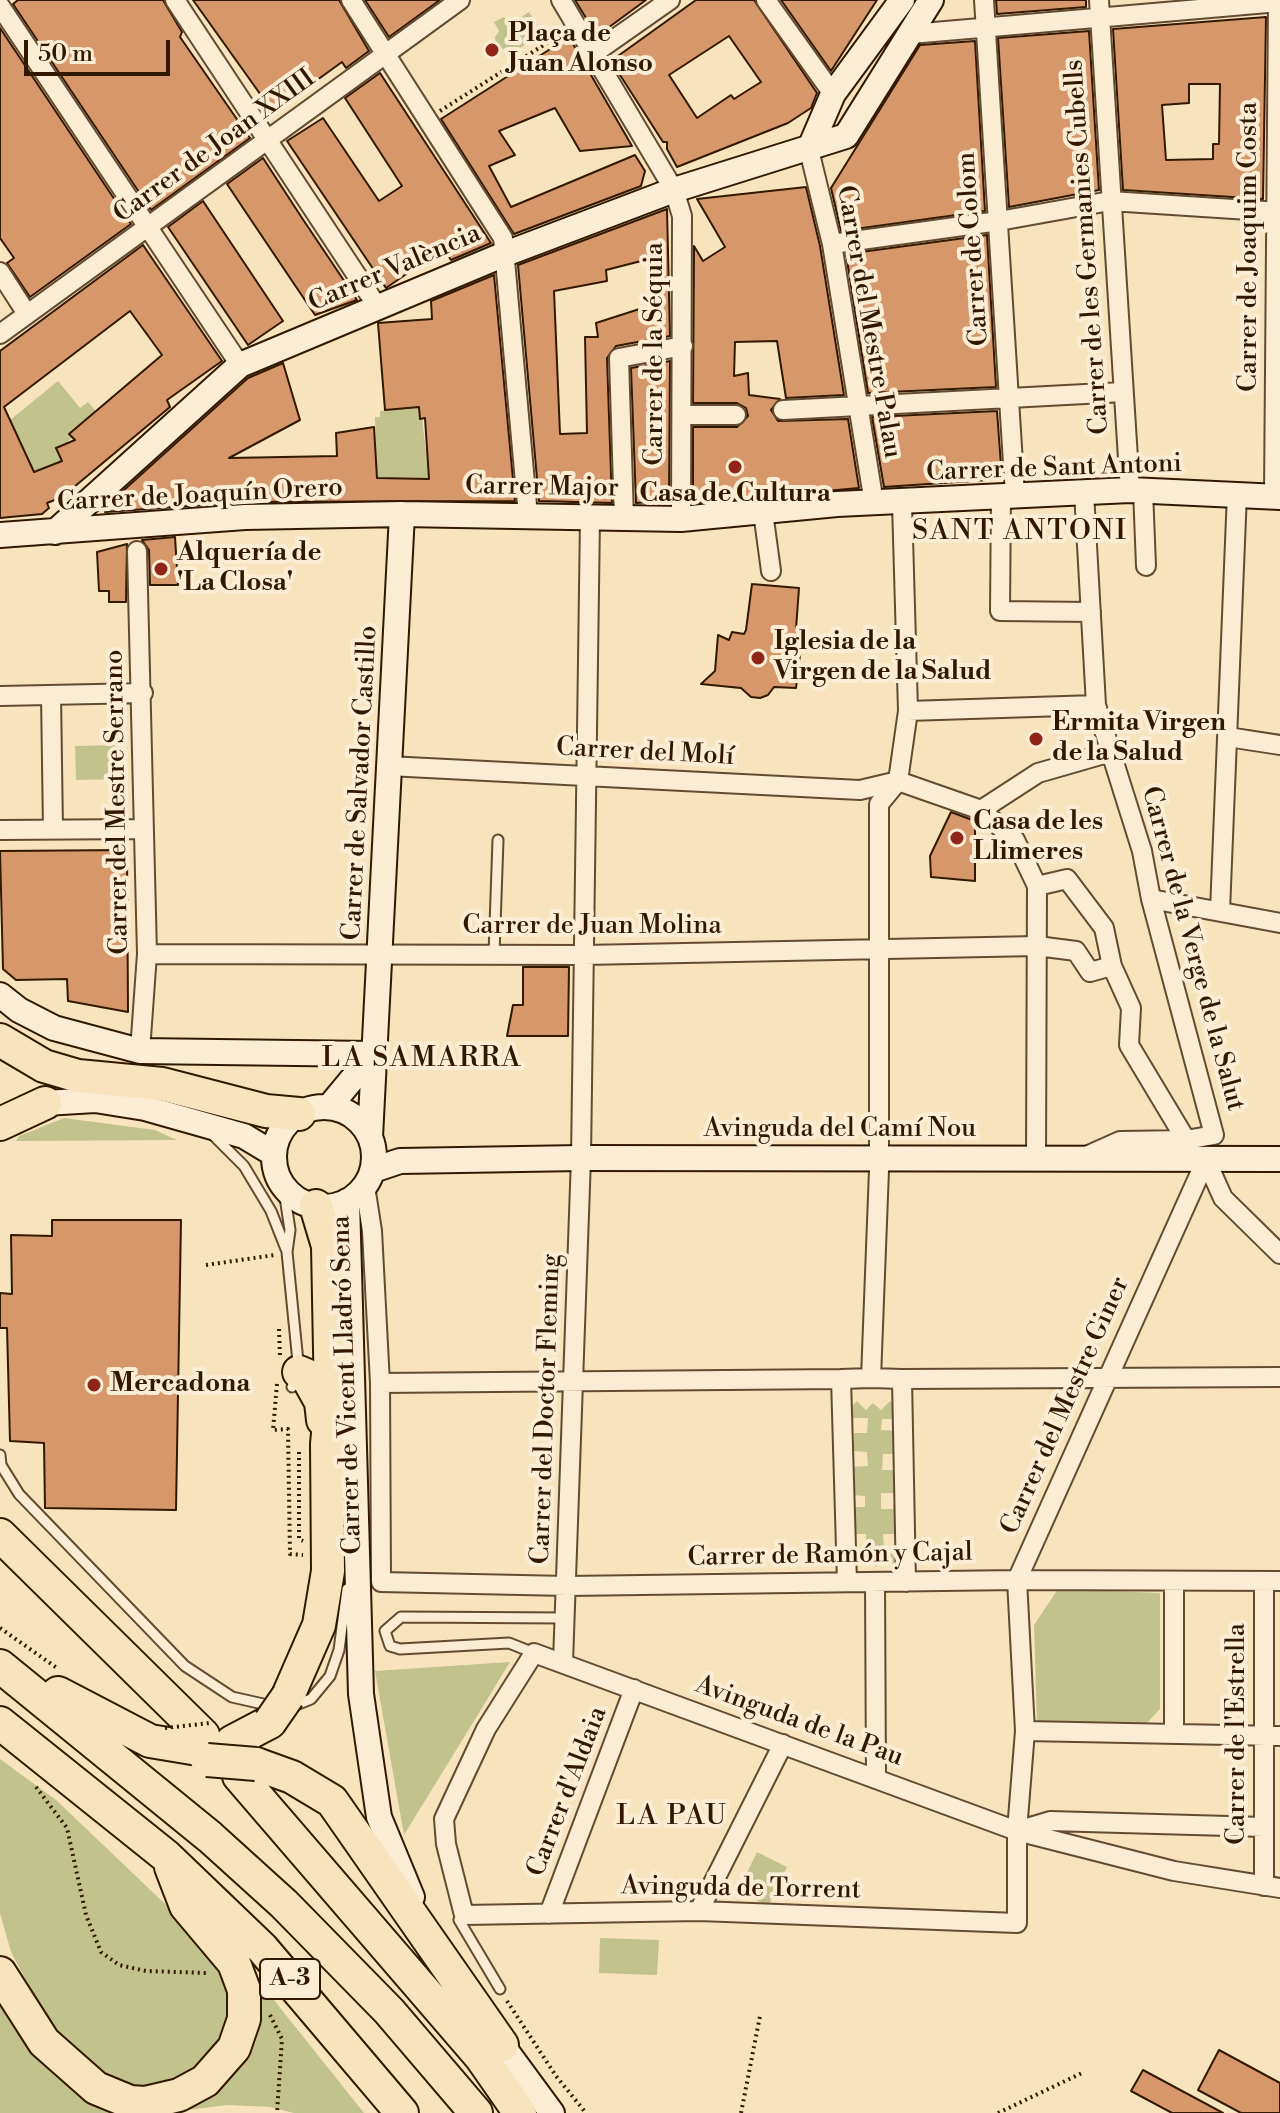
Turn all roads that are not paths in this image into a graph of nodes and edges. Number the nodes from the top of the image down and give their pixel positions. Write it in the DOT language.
graph roads {
  1 [pos="175,0"];
  2 [pos="351,0"];
  3 [pos="460,0"];
  4 [pos="561,0"];
  5 [pos="670,0"];
  6 [pos="766,0"];
  7 [pos="902,0"];
  8 [pos="931,0"];
  9 [pos="984,0"];
  10 [pos="1278,1"];
  11 [pos="0,6"];
  12 [pos="1099,8"];
  13 [pos="985,27"];
  14 [pos="911,34"];
  15 [pos="386,54"];
  16 [pos="593,54"];
  17 [pos="833,94"];
  18 [pos="269,138"];
  19 [pos="809,150"];
  20 [pos="674,190"];
  21 [pos="1110,201"];
  22 [pos="1278,212"];
  23 [pos="999,221"];
  24 [pos="149,227"];
  25 [pos="832,244"];
  26 [pos="505,254"];
  27 [pos="0,272"];
  28 [pos="377,306"];
  29 [pos="27,314"];
  30 [pos="0,334"];
  31 [pos="683,346"];
  32 [pos="240,365"];
  33 [pos="1123,392"];
  34 [pos="1009,398"];
  35 [pos="858,406"];
  36 [pos="783,410"];
  37 [pos="683,415"];
  38 [pos="736,415"];
  39 [pos="1136,490"];
  40 [pos="1084,492"];
  41 [pos="1237,493"];
  42 [pos="1008,496"];
  43 [pos="1278,496"];
  44 [pos="874,503"];
  45 [pos="902,503"];
  46 [pos="763,512"];
  47 [pos="402,514"];
  48 [pos="528,516"];
  49 [pos="590,518"];
  50 [pos="624,518"];
  51 [pos="681,519"];
  52 [pos="55,532"];
  53 [pos="0,535"];
  54 [pos="137,551"];
  55 [pos="1146,566"];
  56 [pos="771,571"];
  57 [pos="1091,612"];
  58 [pos="143,693"];
  59 [pos="51,695"];
  60 [pos="0,696"];
  61 [pos="1096,705"];
  62 [pos="908,711"];
  63 [pos="1228,737"];
  64 [pos="1280,745"];
  65 [pos="1111,752"];
  66 [pos="388,766"];
  67 [pos="587,775"];
  68 [pos="898,781"];
  69 [pos="981,810"];
  70 [pos="53,829"];
  71 [pos="144,829"];
  72 [pos="0,830"];
  73 [pos="498,840"];
  74 [pos="1037,886"];
  75 [pos="1151,899"];
  76 [pos="1220,911"];
  77 [pos="1280,923"];
  78 [pos="1037,946"];
  79 [pos="878,950"];
  80 [pos="147,954"];
  81 [pos="380,954"];
  82 [pos="494,954"];
  83 [pos="584,955"];
  84 [pos="1112,966"];
  85 [pos="3,998"];
  86 [pos="0,1040"];
  87 [pos="140,1051"];
  88 [pos="373,1054"];
  89 [pos="45,1103"];
  90 [pos="314,1110"];
  91 [pos="197,1120"];
  92 [pos="0,1124"];
  93 [pos="1186,1140"];
  94 [pos="274,1154"];
  95 [pos="878,1157"];
  96 [pos="581,1158"];
  97 [pos="1280,1159"];
  98 [pos="1036,1160"];
  99 [pos="1076,1160"];
  100 [pos="1206,1160"];
  101 [pos="366,1168"];
  102 [pos="283,1184"];
  103 [pos="316,1206"];
  104 [pos="287,1252"];
  105 [pos="1280,1254"];
  106 [pos="288,1375"];
  107 [pos="1280,1377"];
  108 [pos="871,1378"];
  109 [pos="1106,1378"];
  110 [pos="841,1379"];
  111 [pos="902,1379"];
  112 [pos="576,1382"];
  113 [pos="380,1383"];
  114 [pos="327,1444"];
  115 [pos="0,1455"];
  116 [pos="353,1504"];
  117 [pos="0,1535"];
  118 [pos="1017,1580"];
  119 [pos="1272,1581"];
  120 [pos="381,1582"];
  121 [pos="847,1582"];
  122 [pos="875,1582"];
  123 [pos="906,1582"];
  124 [pos="1174,1582"];
  125 [pos="567,1586"];
  126 [pos="566,1618"];
  127 [pos="534,1653"];
  128 [pos="563,1662"];
  129 [pos="13,1675"];
  130 [pos="634,1689"];
  131 [pos="2,1725"];
  132 [pos="1025,1731"];
  133 [pos="1174,1734"];
  134 [pos="1272,1736"];
  135 [pos="210,1742"];
  136 [pos="783,1744"];
  137 [pos="247,1770"];
  138 [pos="876,1779"];
  139 [pos="1264,1827"];
  140 [pos="1017,1831"];
  141 [pos="166,1856"];
  142 [pos="1272,1887"];
  143 [pos="699,1911"];
  144 [pos="549,1914"];
  145 [pos="464,1915"];
  146 [pos="1017,1923"];
  147 [pos="0,1973"];
  148 [pos="500,1989"];
  149 [pos="502,2045"];
  150 [pos="402,2113"];
  151 [pos="476,2113"];
  152 [pos="520,2113"];
  153 [pos="552,2113"];
  1 -- 18 [label="street"];
  2 -- 15 [label="street"];
  3 -- 15 [label="street, Carrer de Joan XXIII"];
  4 -- 16 [label="street, Carrer de la Séquia"];
  5 -- 16 [label="street"];
  6 -- 17 [label="street"];
  7 -- 17 [label="street"];
  8 -- 14 [label="street, Carrer València"];
  9 -- 13 [label="street, Carrer de Colom"];
  10 -- 12 [label="street"];
  10 -- 22 [label="street, Carrer de Joaquim Costa"];
  11 -- 24 [label="street"];
  12 -- 13 [label="street"];
  12 -- 21 [label="street, Carrer de les Germanies Cubells"];
  13 -- 14 [label="street"];
  13 -- 23 [label="street, Carrer de Colom"];
  14 -- 19 [label="street, Carrer València"];
  15 -- 18 [label="street, Carrer de Joan XXIII"];
  15 -- 26 [label="street"];
  16 -- 20 [label="street, Carrer de la Séquia"];
  17 -- 19 [label="street"];
  18 -- 24 [label="street, Carrer de Joan XXIII"];
  18 -- 28 [label="street"];
  19 -- 20 [label="street, Carrer València"];
  19 -- 25 [label="street, Carrer del Mestre Palau"];
  20 -- 26 [label="street, Carrer València"];
  20 -- 31 [label="street, Carrer de la Séquia"];
  21 -- 22 [label="street"];
  21 -- 23 [label="street"];
  21 -- 33 [label="street, Carrer de les Germanies Cubells"];
  22 -- 43 [label="street, Carrer de Joaquim Costa"];
  23 -- 25 [label="street"];
  23 -- 34 [label="street, Carrer de Colom"];
  24 -- 29 [label="street, Carrer de Joan XXIII"];
  24 -- 32 [label="street"];
  25 -- 35 [label="street, Carrer del Mestre Palau"];
  26 -- 28 [label="street, Carrer València"];
  26 -- 48 [label="street"];
  27 -- 29 [label="street"];
  28 -- 32 [label="street, Carrer València"];
  29 -- 30 [label="street, Carrer de Joan XXIII"];
  31 -- 37 [label="street, Carrer de la Séquia"];
  31 -- 50 [label="street"];
  32 -- 52 [label="street, Carrer València"];
  33 -- 34 [label="street"];
  33 -- 39 [label="street, Carrer de les Germanies Cubells"];
  34 -- 35 [label="street"];
  34 -- 42 [label="street, Carrer de Colom"];
  35 -- 36 [label="street"];
  35 -- 44 [label="street, Carrer del Mestre Palau"];
  37 -- 38 [label="street"];
  37 -- 51 [label="street, Carrer de la Séquia"];
  39 -- 40 [label="street, Carrer de Sant Antoni"];
  39 -- 41 [label="street, Carrer de Sant Antoni"];
  39 -- 55 [label="street, Carrer de les Germanies Cubells"];
  40 -- 42 [label="street, Carrer de Sant Antoni"];
  40 -- 57 [label="street, Carrer de la Verge de la Salut"];
  41 -- 43 [label="street, Carrer de Sant Antoni"];
  41 -- 63 [label="street"];
  42 -- 45 [label="street, Carrer de Sant Antoni"];
  42 -- 57 [label="street, Carrer de Colom"];
  44 -- 45 [label="street, Carrer de Sant Antoni"];
  44 -- 46 [label="street, Carrer de Sant Antoni"];
  45 -- 62 [label="street"];
  46 -- 51 [label="street, Carrer Major"];
  46 -- 56 [label="street"];
  47 -- 48 [label="street, Carrer Major"];
  47 -- 52 [label="street, Carrer de Joaquín Orero"];
  47 -- 66 [label="street, Carrer de Salvador Castillo"];
  48 -- 49 [label="street, Carrer Major"];
  49 -- 50 [label="street, Carrer Major"];
  49 -- 67 [label="street, Carrer del Doctor Fleming"];
  50 -- 51 [label="street, Carrer Major"];
  52 -- 53 [label="street, Carrer de Joaquín Orero"];
  54 -- 58 [label="street, Carrer del Mestre Serrano"];
  57 -- 61 [label="street, Carrer de la Verge de la Salut"];
  58 -- 59 [label="street"];
  58 -- 71 [label="street, Carrer del Mestre Serrano"];
  59 -- 60 [label="street"];
  59 -- 70 [label="street"];
  61 -- 62 [label="street"];
  61 -- 65 [label="street, Carrer de la Verge de la Salut"];
  62 -- 68 [label="street"];
  63 -- 64 [label="street"];
  63 -- 76 [label="street"];
  65 -- 69 [label="street"];
  65 -- 75 [label="street, Carrer de la Verge de la Salut"];
  66 -- 67 [label="street, Carrer del Molí"];
  66 -- 81 [label="street, Carrer de Salvador Castillo"];
  67 -- 68 [label="street, Carrer del Molí"];
  67 -- 83 [label="street, Carrer del Doctor Fleming"];
  68 -- 69 [label="street"];
  68 -- 79 [label="street"];
  69 -- 74 [label="street"];
  70 -- 71 [label="street"];
  70 -- 72 [label="street"];
  71 -- 80 [label="street, Carrer del Mestre Serrano"];
  73 -- 82 [label="lane"];
  74 -- 78 [label="street"];
  74 -- 84 [label="street"];
  75 -- 76 [label="street"];
  75 -- 93 [label="street, Carrer de la Verge de la Salut"];
  76 -- 77 [label="street"];
  78 -- 79 [label="street, Carrer de Juan Molina"];
  78 -- 84 [label="street, Carrer de Juan Molina"];
  78 -- 98 [label="street"];
  79 -- 83 [label="street, Carrer de Juan Molina"];
  79 -- 95 [label="street"];
  80 -- 81 [label="street, Carrer de Juan Molina"];
  80 -- 87 [label="street, Carrer del Mestre Serrano"];
  81 -- 82 [label="street, Carrer de Juan Molina"];
  81 -- 88 [label="street, Carrer de Salvador Castillo"];
  82 -- 83 [label="street, Carrer de Juan Molina"];
  83 -- 96 [label="street, Carrer del Doctor Fleming"];
  84 -- 93 [label="street"];
  85 -- 87 [label="street"];
  86 -- 90 [label="highway"];
  87 -- 88 [label="street"];
  88 -- 90 [label="street"];
  88 -- 101 [label="street, Carrer de Salvador Castillo"];
  89 -- 91 [label="street"];
  89 -- 92 [label="highway"];
  90 -- 94 [label="street"];
  90 -- 101 [label="street"];
  91 -- 94 [label="street"];
  91 -- 104 [label="lane"];
  93 -- 99 [label="street"];
  94 -- 102 [label="street"];
  95 -- 96 [label="street, Avinguda del Camí Nou"];
  95 -- 98 [label="street, Avinguda del Camí Nou"];
  95 -- 108 [label="street"];
  96 -- 101 [label="street, Avinguda del Camí Nou"];
  96 -- 112 [label="street, Carrer del Doctor Fleming"];
  97 -- 100 [label="street, Avinguda del Camí Nou"];
  98 -- 99 [label="street, Avinguda del Camí Nou"];
  99 -- 100 [label="street, Avinguda del Camí Nou"];
  100 -- 105 [label="street"];
  100 -- 109 [label="street, Carrer del Mestre Giner"];
  101 -- 103 [label="street"];
  101 -- 113 [label="street, Carrer de Vicent Lladró Sena"];
  101 -- 116 [label="street, Carrer de Salvador Castillo"];
  102 -- 103 [label="street"];
  102 -- 104 [label="lane"];
  103 -- 114 [label="highway"];
  104 -- 106 [label="lane"];
  106 -- 114 [label="highway"];
  107 -- 109 [label="street"];
  108 -- 110 [label="street"];
  108 -- 111 [label="street"];
  109 -- 111 [label="street"];
  109 -- 118 [label="street, Carrer del Mestre Giner"];
  110 -- 112 [label="street"];
  110 -- 121 [label="street"];
  111 -- 123 [label="street"];
  112 -- 113 [label="street"];
  112 -- 125 [label="street, Carrer del Doctor Fleming"];
  113 -- 120 [label="street, Carrer de Vicent Lladró Sena"];
  114 -- 135 [label="highway"];
  115 -- 116 [label="lane"];
  116 -- 149 [label="street, Carrer de Salvador Castillo"];
  117 -- 135 [label="highway"];
  118 -- 123 [label="street, Carrer de Ramón y Cajal"];
  118 -- 124 [label="street, Carrer de Ramón y Cajal"];
  118 -- 132 [label="street, Carrer del Mestre Giner"];
  119 -- 124 [label="street, Carrer de Ramón y Cajal"];
  119 -- 134 [label="street, Carrer de l'Estrella"];
  120 -- 125 [label="street, Carrer de Ramón y Cajal"];
  121 -- 122 [label="street, Carrer de Ramón y Cajal"];
  121 -- 125 [label="street, Carrer de Ramón y Cajal"];
  122 -- 123 [label="street, Carrer de Ramón y Cajal"];
  122 -- 138 [label="street"];
  124 -- 133 [label="street"];
  125 -- 126 [label="street, Carrer del Doctor Fleming"];
  126 -- 127 [label="lane"];
  126 -- 128 [label="street, Carrer del Doctor Fleming"];
  127 -- 128 [label="street, Avinguda de la Pau"];
  127 -- 145 [label="street"];
  128 -- 130 [label="street, Avinguda de la Pau"];
  129 -- 135 [label="highway"];
  129 -- 151 [label="highway, A-3"];
  130 -- 136 [label="street, Avinguda de la Pau"];
  130 -- 144 [label="street, Carrer d'Aldaia"];
  131 -- 141 [label="highway, A-3"];
  132 -- 133 [label="street"];
  132 -- 140 [label="street, Carrer del Mestre Giner"];
  133 -- 134 [label="street"];
  134 -- 139 [label="street, Carrer de l'Estrella"];
  135 -- 137 [label="highway, bridge"];
  136 -- 138 [label="street, Avinguda de la Pau"];
  136 -- 143 [label="street"];
  137 -- 149 [label="highway"];
  137 -- 152 [label="highway"];
  138 -- 140 [label="street, Avinguda de la Pau"];
  139 -- 140 [label="street"];
  139 -- 142 [label="street, Carrer de l'Estrella"];
  140 -- 142 [label="street, Avinguda de la Pau"];
  140 -- 146 [label="street, Carrer del Mestre Giner"];
  141 -- 147 [label="highway"];
  141 -- 150 [label="highway, A-3"];
  143 -- 144 [label="street, Avinguda de Torrent"];
  143 -- 146 [label="street, Avinguda de Torrent"];
  144 -- 145 [label="street, Avinguda de Torrent"];
  145 -- 148 [label="lane"];
  149 -- 153 [label="street, Carrer de Salvador Castillo"];
}
